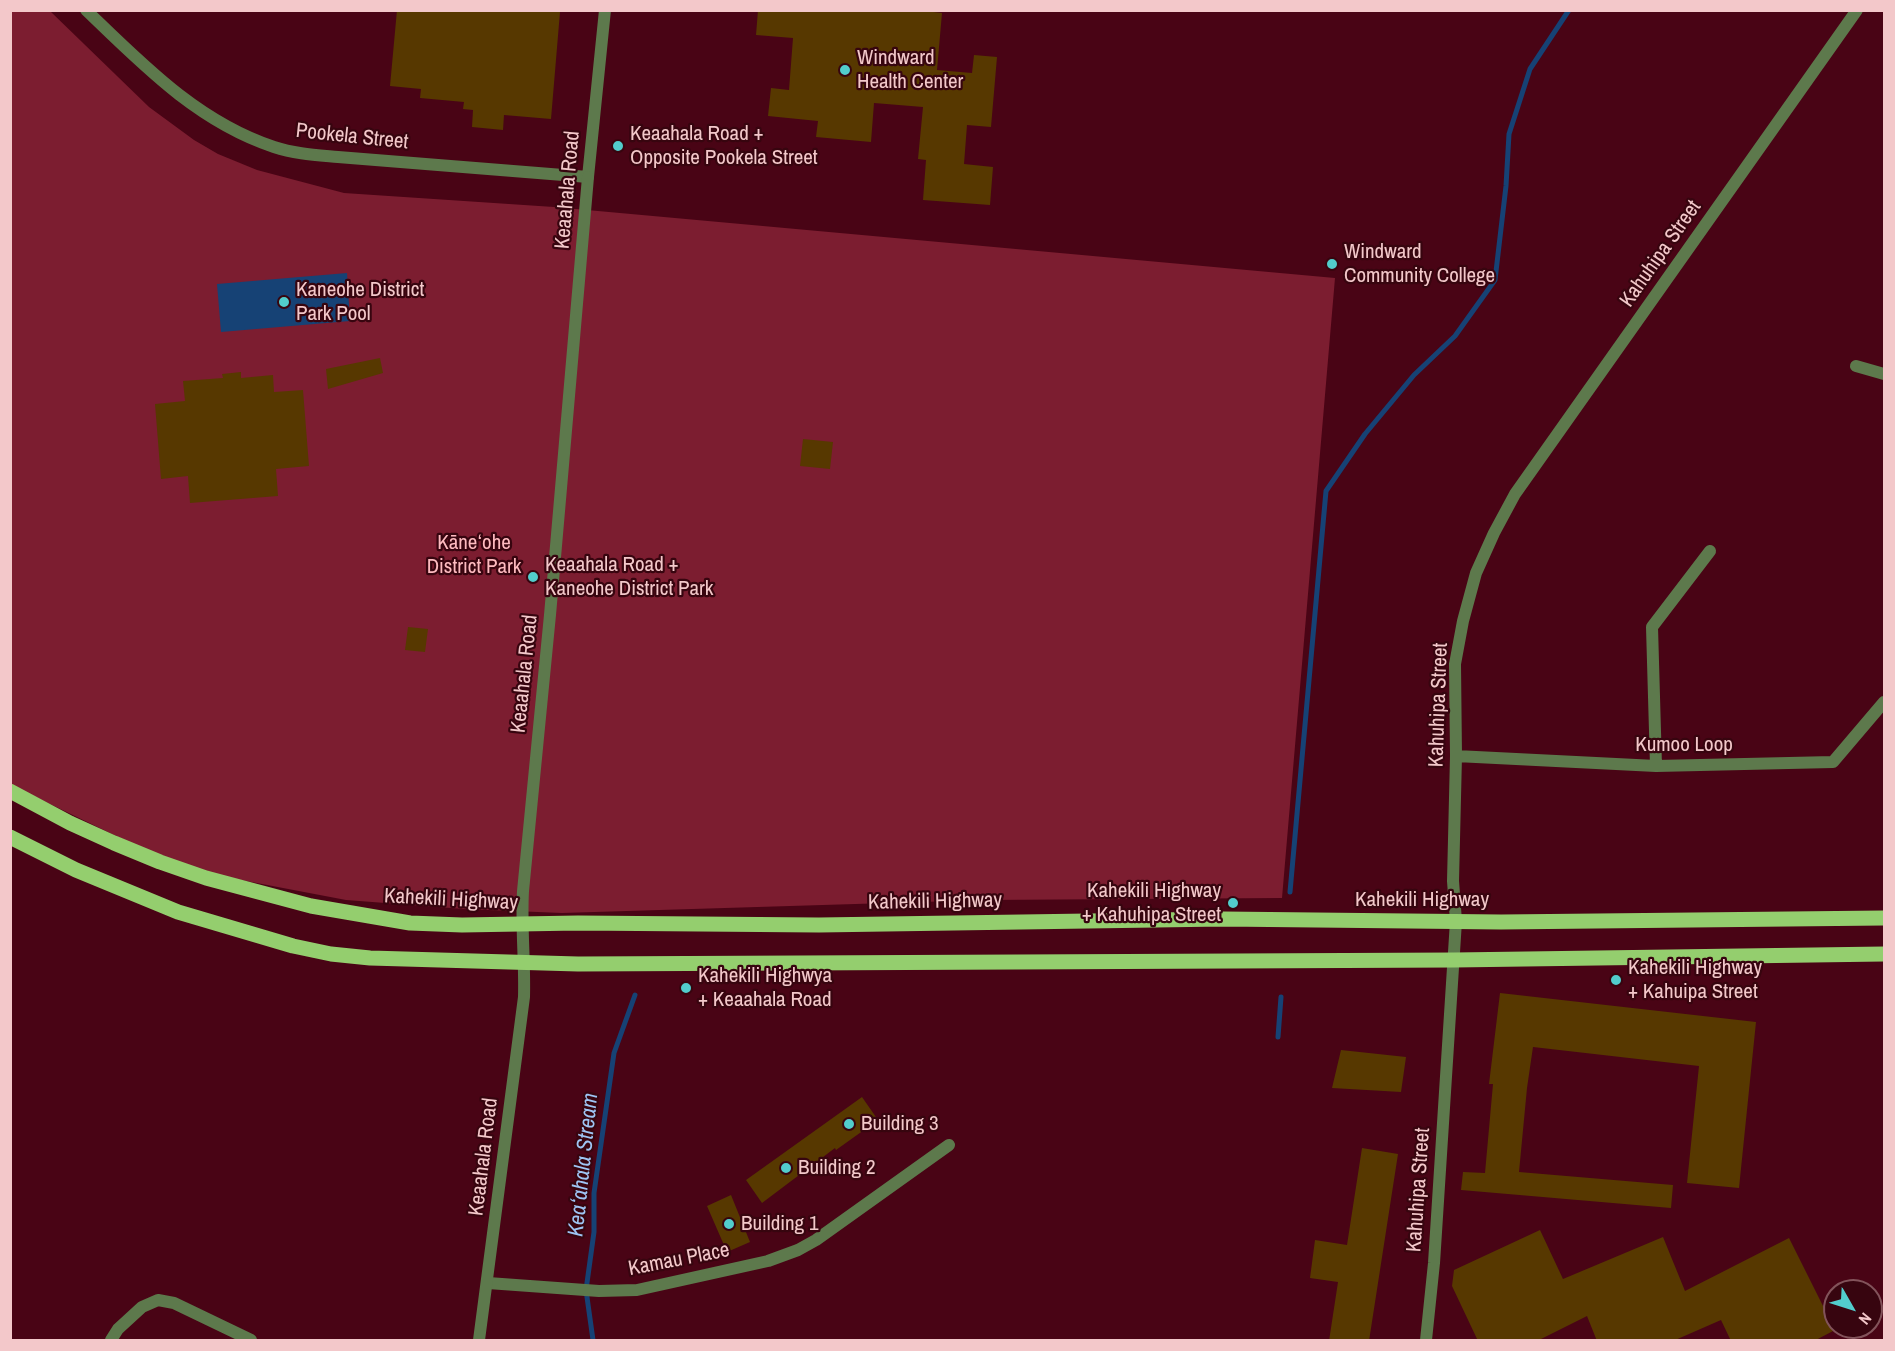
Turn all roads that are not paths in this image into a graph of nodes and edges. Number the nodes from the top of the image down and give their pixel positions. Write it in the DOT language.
graph roads {
  1 [pos="86,10"];
  2 [pos="605,10"];
  3 [pos="1857,10"];
  4 [pos="588,177"];
  5 [pos="1856,366"];
  6 [pos="1884,374"];
  7 [pos="1710,551"];
  8 [pos="1884,702"];
  9 [pos="1456,756"];
  10 [pos="1656,766"];
  11 [pos="10,791"];
  12 [pos="10,837"];
  13 [pos="1884,918"];
  14 [pos="1456,921"];
  15 [pos="521,924"];
  16 [pos="1884,954"];
  17 [pos="1454,960"];
  18 [pos="525,963"];
  19 [pos="949,1145"];
  20 [pos="488,1283"];
  21 [pos="111,1341"];
  22 [pos="251,1341"];
  23 [pos="480,1341"];
  24 [pos="1426,1341"];
  1 -- 4 [label="street, Pookela Street"];
  2 -- 4 [label="street, Keaahala Road"];
  3 -- 9 [label="street, Kahuhipa Street"];
  4 -- 15 [label="street, Keaahala Road"];
  5 -- 6 [label="street"];
  7 -- 10 [label="street"];
  8 -- 10 [label="street, Kumoo Loop"];
  9 -- 10 [label="street, Kumoo Loop"];
  9 -- 14 [label="street, Kahuhipa Street"];
  11 -- 15 [label="main road, Kahekili Highway"];
  12 -- 18 [label="main road"];
  13 -- 14 [label="main road, Kahekili Highway"];
  14 -- 15 [label="main road, Kahekili Highway"];
  14 -- 17 [label="street, Kahuhipa Street"];
  15 -- 18 [label="street, Keaahala Road"];
  16 -- 17 [label="main road"];
  17 -- 18 [label="main road"];
  17 -- 24 [label="street, Kahuhipa Street"];
  18 -- 20 [label="street, Keaahala Road"];
  19 -- 20 [label="street, Kamau Place"];
  20 -- 23 [label="street, Keaahala Road"];
  21 -- 22 [label="street"];
}
